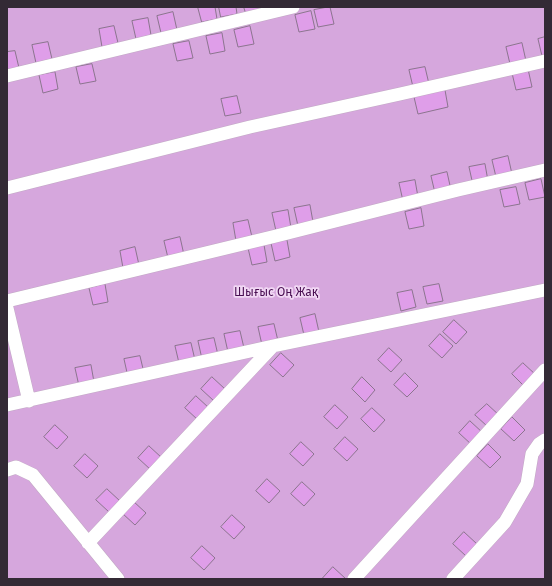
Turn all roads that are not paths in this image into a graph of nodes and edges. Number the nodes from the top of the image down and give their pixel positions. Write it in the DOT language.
graph roads {
  1 [pos="293,7"];
  2 [pos="545,61"];
  3 [pos="7,76"];
  4 [pos="545,170"];
  5 [pos="7,188"];
  6 [pos="545,290"];
  7 [pos="7,301"];
  8 [pos="7,308"];
  9 [pos="273,346"];
  10 [pos="545,370"];
  11 [pos="30,401"];
  12 [pos="7,405"];
  13 [pos="545,440"];
  14 [pos="7,470"];
  15 [pos="88,543"];
  16 [pos="118,579"];
  17 [pos="354,579"];
  18 [pos="452,579"];
  1 -- 3 [label="lane"];
  2 -- 5 [label="lane"];
  4 -- 7 [label="lane"];
  6 -- 9 [label="lane"];
  8 -- 11 [label="lane"];
  9 -- 11 [label="lane"];
  9 -- 15 [label="lane"];
  10 -- 17 [label="lane"];
  11 -- 12 [label="lane"];
  13 -- 18 [label="lane"];
  14 -- 15 [label="lane"];
  15 -- 16 [label="lane"];
}
